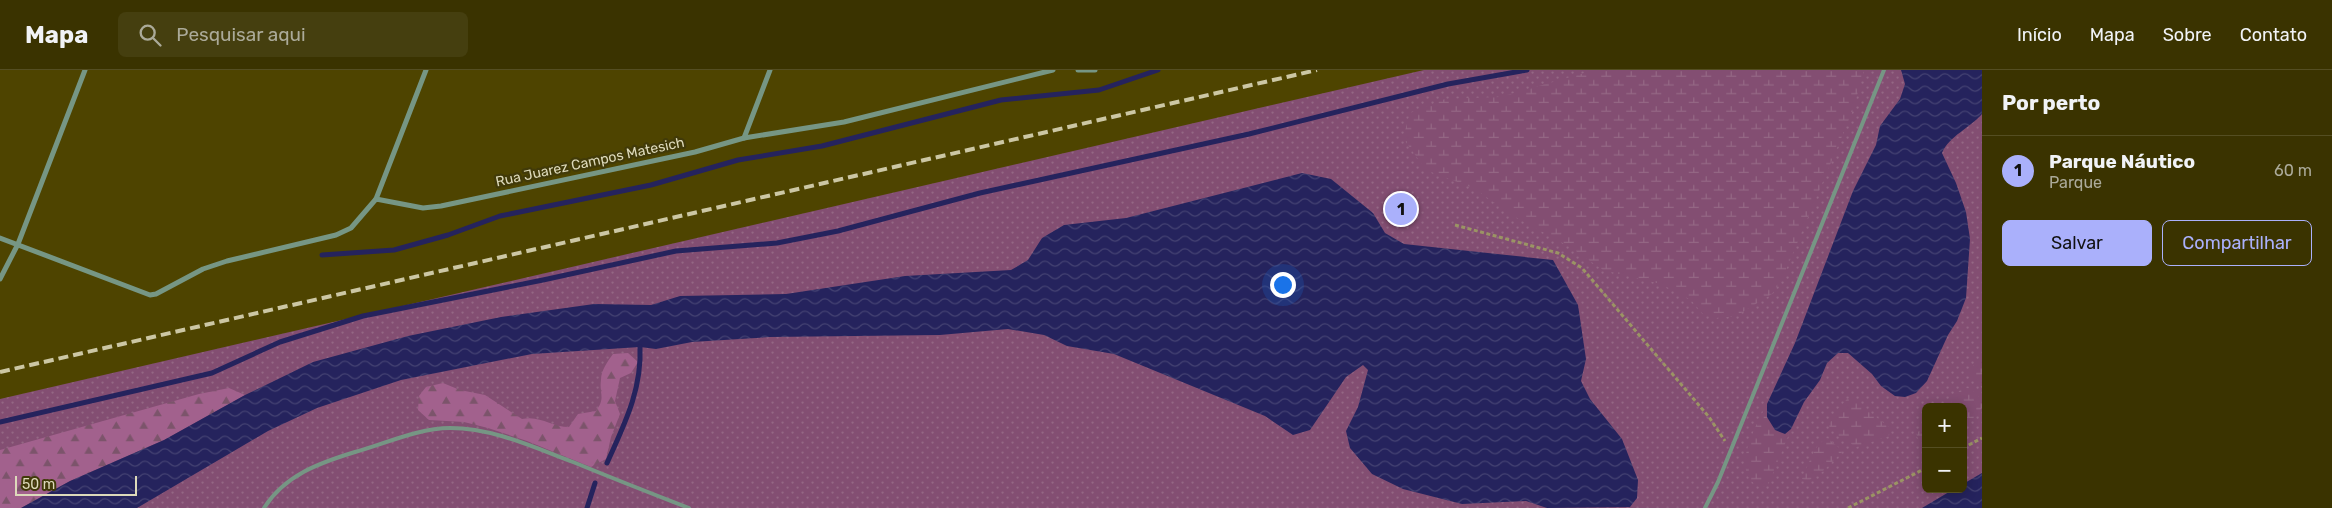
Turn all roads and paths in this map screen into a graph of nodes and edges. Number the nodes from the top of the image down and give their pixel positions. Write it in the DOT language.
graph roads {
  1 [pos="85,70"];
  2 [pos="426,70"];
  3 [pos="770,70"];
  4 [pos="1053,70"];
  5 [pos="1078,70"];
  6 [pos="1095,70"];
  7 [pos="1884,70"];
  8 [pos="744,138"];
  9 [pos="376,199"];
  10 [pos="1455,225"];
  11 [pos="0,238"];
  12 [pos="18,244"];
  13 [pos="0,279"];
  14 [pos="1982,438"];
  15 [pos="1967,446"];
  16 [pos="1731,450"];
  17 [pos="1922,470"];
  18 [pos="264,508"];
  19 [pos="689,508"];
  20 [pos="1705,508"];
  21 [pos="1848,508"];
  1 -- 12 [label="street"];
  2 -- 9 [label="street"];
  3 -- 8 [label="street"];
  4 -- 8 [label="street, Rua Juarez Campos Matesich"];
  5 -- 6 [label="street"];
  7 -- 16 [label="lane"];
  8 -- 9 [label="street, Rua Juarez Campos Matesich"];
  9 -- 12 [label="street"];
  10 -- 16 [label="path"];
  11 -- 12 [label="street"];
  12 -- 13 [label="street"];
  14 -- 15 [label="path"];
  16 -- 20 [label="lane"];
  17 -- 21 [label="path"];
  18 -- 19 [label="lane"];
}
